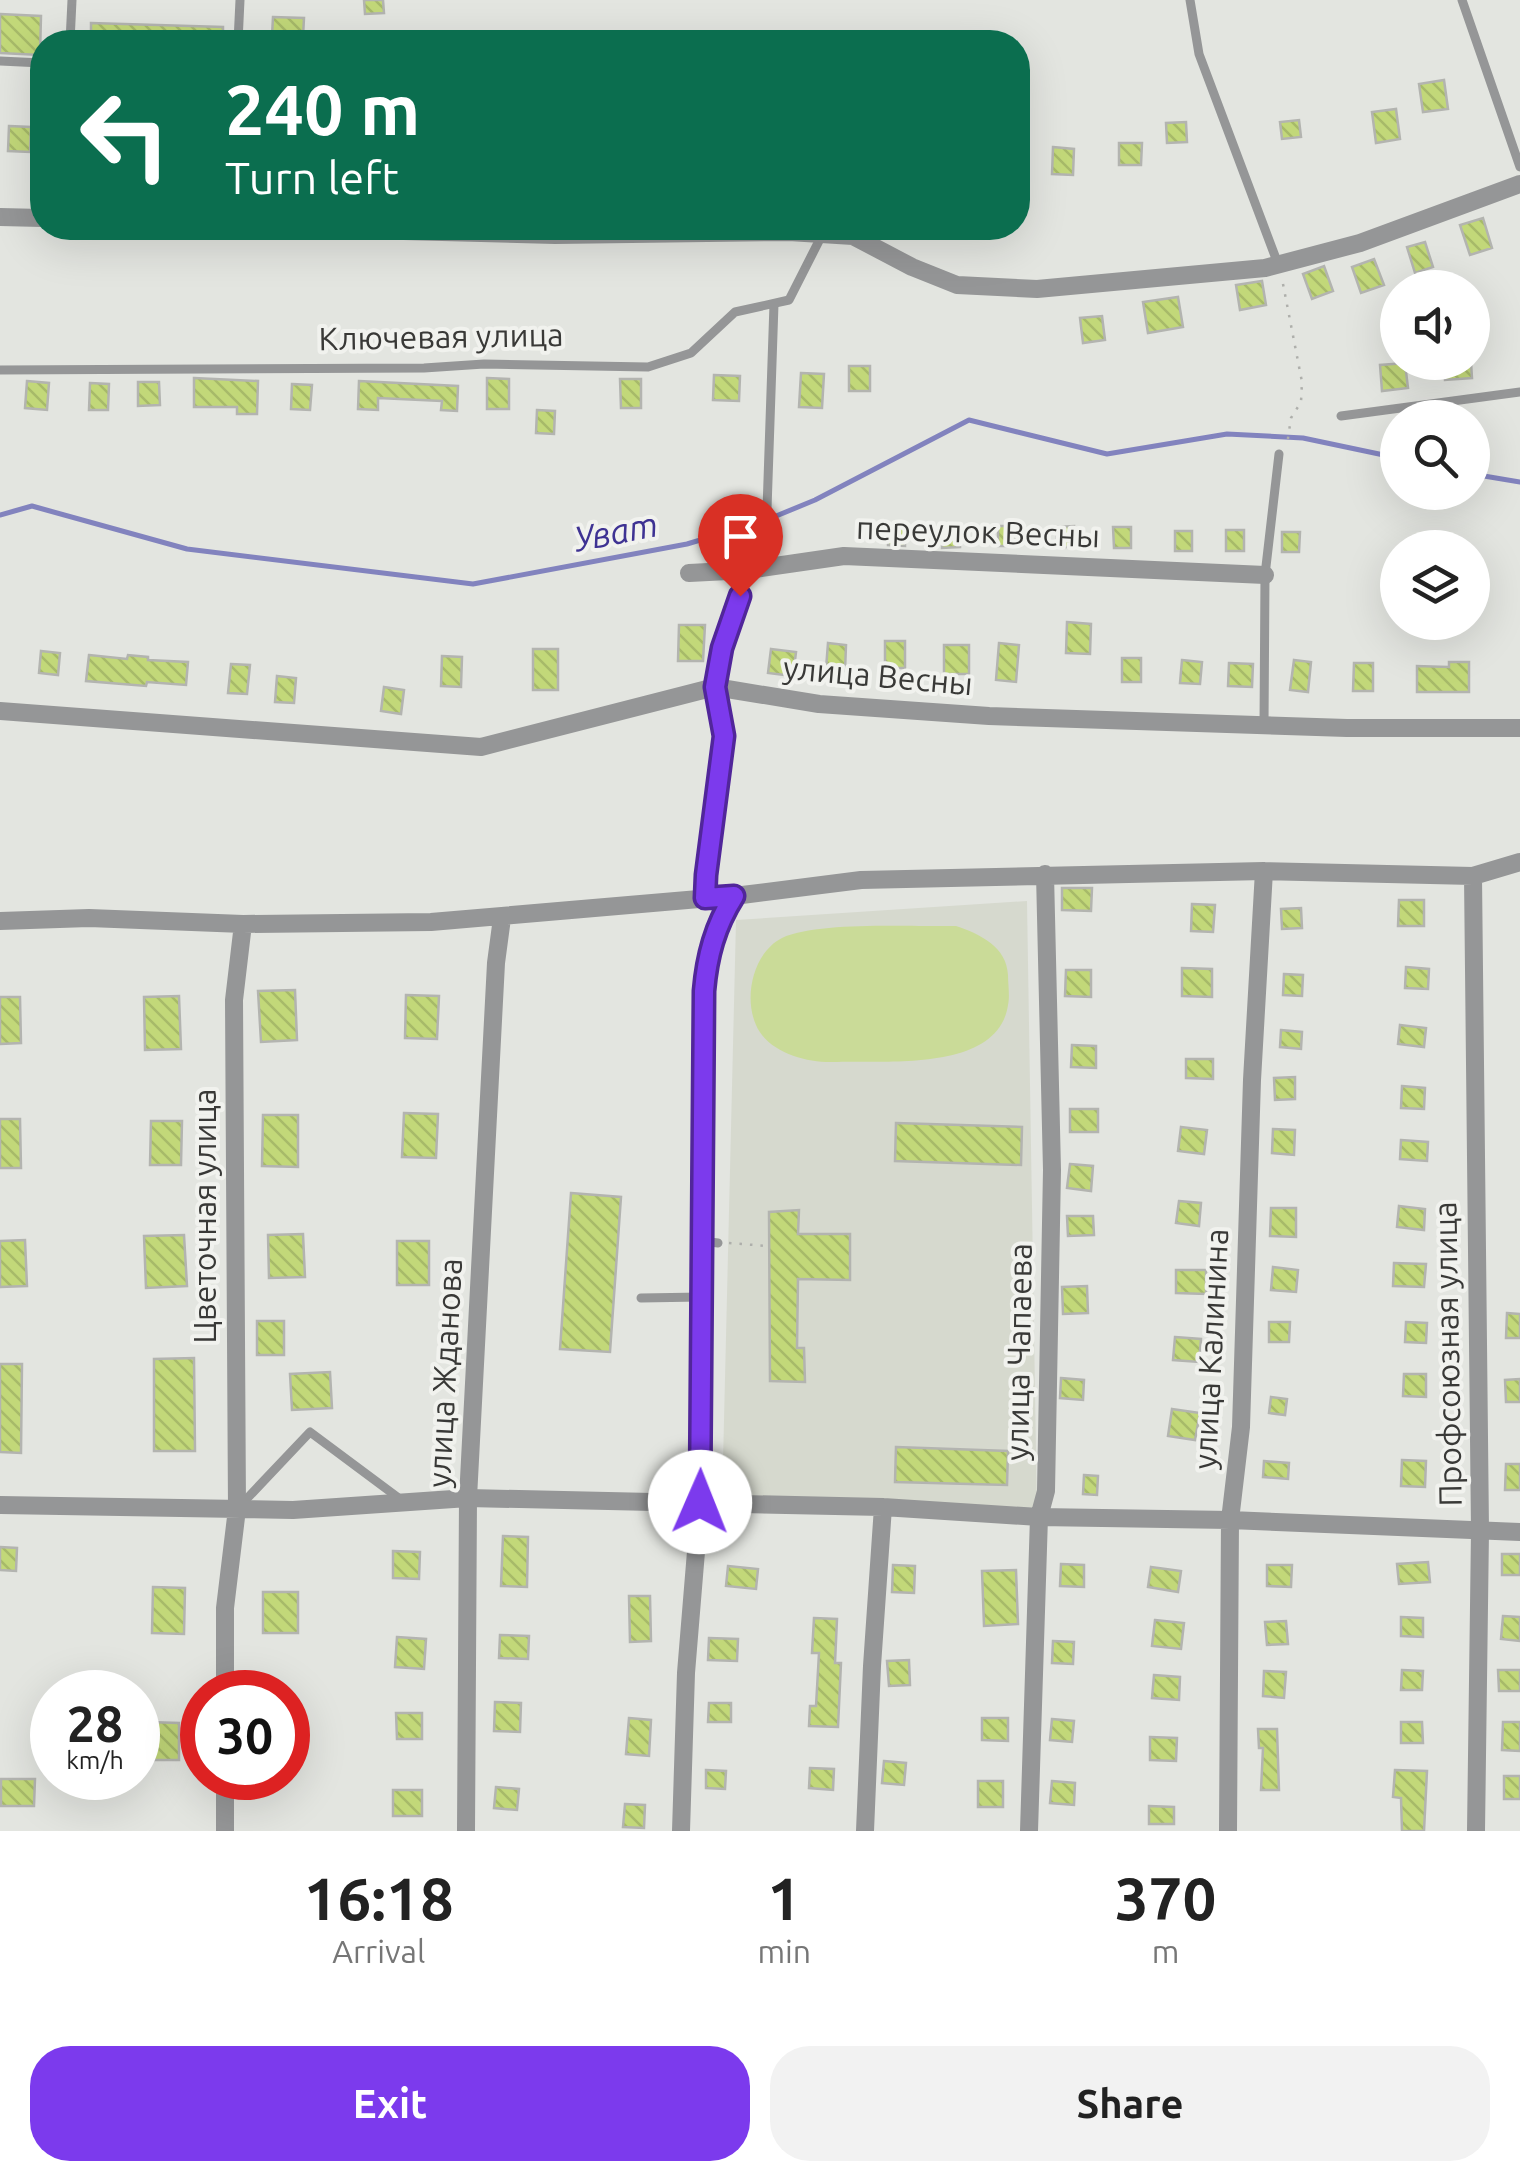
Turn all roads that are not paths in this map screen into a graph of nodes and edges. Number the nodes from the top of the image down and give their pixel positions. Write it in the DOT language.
graph roads {
  1 [pos="72,0"];
  2 [pos="240,0"];
  3 [pos="1190,0"];
  4 [pos="1462,0"];
  5 [pos="71,30"];
  6 [pos="239,30"];
  7 [pos="0,61"];
  8 [pos="30,62"];
  9 [pos="1520,168"];
  10 [pos="1520,184"];
  11 [pos="0,216"];
  12 [pos="30,217"];
  13 [pos="819,240"];
  14 [pos="861,240"];
  15 [pos="1278,264"];
  16 [pos="774,304"];
  17 [pos="0,370"];
  18 [pos="1520,392"];
  19 [pos="1341,416"];
  20 [pos="1279,454"];
  21 [pos="756,569"];
  22 [pos="690,573"];
  23 [pos="1266,575"];
  24 [pos="715,687"];
  25 [pos="0,711"];
  26 [pos="1264,725"];
  27 [pos="1520,728"];
  28 [pos="1520,862"];
  29 [pos="1264,870"];
  30 [pos="1520,871"];
  31 [pos="1045,874"];
  32 [pos="1473,876"];
  33 [pos="734,896"];
  34 [pos="705,898"];
  35 [pos="502,918"];
  36 [pos="0,920"];
  37 [pos="243,924"];
  38 [pos="701,1297"];
  39 [pos="640,1298"];
  40 [pos="468,1498"];
  41 [pos="700,1502"];
  42 [pos="406,1503"];
  43 [pos="0,1505"];
  44 [pos="883,1507"];
  45 [pos="238,1509"];
  46 [pos="1040,1517"];
  47 [pos="1230,1520"];
  48 [pos="1480,1531"];
  49 [pos="1520,1532"];
  50 [pos="225,1670"];
  51 [pos="225,1800"];
  52 [pos="225,1831"];
  53 [pos="466,1831"];
  54 [pos="681,1831"];
  55 [pos="865,1831"];
  56 [pos="1029,1831"];
  57 [pos="1228,1831"];
  58 [pos="1476,1831"];
  1 -- 5 [label="lane"];
  2 -- 6 [label="lane"];
  3 -- 15 [label="lane"];
  4 -- 9 [label="lane"];
  7 -- 8 [label="lane"];
  10 -- 15 [label="street"];
  11 -- 12 [label="street"];
  13 -- 16 [label="lane"];
  14 -- 15 [label="street"];
  16 -- 17 [label="lane, Ключевая улица"];
  16 -- 21 [label="lane"];
  18 -- 19 [label="lane"];
  20 -- 23 [label="lane"];
  21 -- 22 [label="street, переулок Весны"];
  21 -- 23 [label="street, переулок Весны"];
  21 -- 24 [label="lane"];
  23 -- 26 [label="lane"];
  24 -- 25 [label="street, улица Весны"];
  24 -- 26 [label="street, улица Весны"];
  24 -- 34 [label="lane"];
  26 -- 27 [label="street, улица Весны"];
  28 -- 32 [label="street"];
  29 -- 31 [label="street"];
  29 -- 32 [label="street"];
  29 -- 47 [label="street, улица Калинина"];
  30 -- 32 [label="street"];
  31 -- 33 [label="street"];
  31 -- 46 [label="street, улица Чапаева"];
  32 -- 48 [label="street, Профсоюзная улица"];
  33 -- 34 [label="street"];
  33 -- 38 [label="street"];
  34 -- 35 [label="street"];
  35 -- 37 [label="street"];
  35 -- 40 [label="street, улица Жданова"];
  36 -- 37 [label="street"];
  37 -- 45 [label="street, Цветочная улица"];
  38 -- 39 [label="lane"];
  38 -- 41 [label="street"];
  40 -- 41 [label="street"];
  40 -- 42 [label="street"];
  40 -- 53 [label="street, улица Жданова"];
  41 -- 44 [label="street"];
  41 -- 54 [label="street"];
  42 -- 45 [label="street"];
  42 -- 45 [label="lane"];
  43 -- 45 [label="street"];
  44 -- 46 [label="street"];
  44 -- 55 [label="street"];
  45 -- 50 [label="street, Цветочная улица"];
  46 -- 47 [label="street"];
  46 -- 56 [label="street, улица Чапаева"];
  47 -- 48 [label="street"];
  47 -- 57 [label="street, улица Калинина"];
  48 -- 49 [label="street"];
  48 -- 58 [label="street, Профсоюзная улица"];
  51 -- 52 [label="street"];
}
